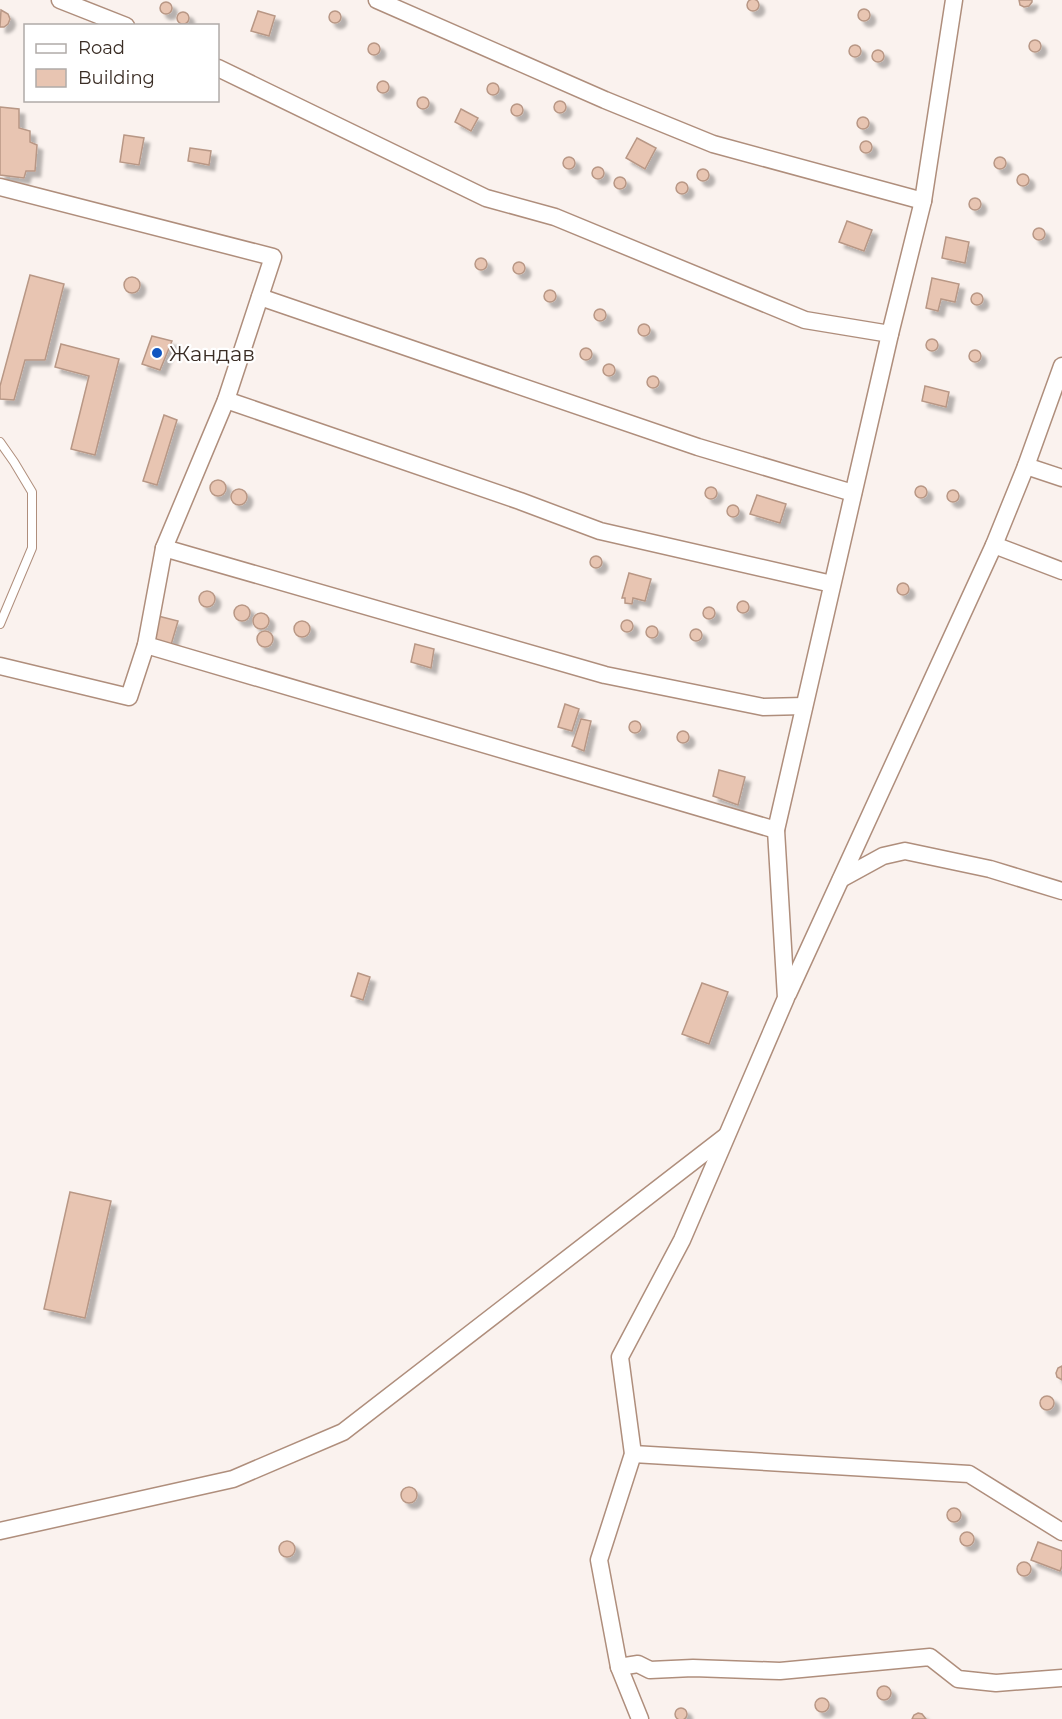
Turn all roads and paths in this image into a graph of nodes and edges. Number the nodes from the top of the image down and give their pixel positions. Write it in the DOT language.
graph roads {
  1 [pos="60,0"];
  2 [pos="377,0"];
  3 [pos="954,0"];
  4 [pos="121,24"];
  5 [pos="219,68"];
  6 [pos="0,187"];
  7 [pos="923,201"];
  8 [pos="260,297"];
  9 [pos="890,334"];
  10 [pos="1062,369"];
  11 [pos="226,400"];
  12 [pos="0,442"];
  13 [pos="1026,466"];
  14 [pos="1062,478"];
  15 [pos="853,493"];
  16 [pos="994,545"];
  17 [pos="164,548"];
  18 [pos="1062,571"];
  19 [pos="832,585"];
  20 [pos="0,622"];
  21 [pos="146,645"];
  22 [pos="0,666"];
  23 [pos="804,706"];
  24 [pos="776,830"];
  25 [pos="841,879"];
  26 [pos="1062,891"];
  27 [pos="786,998"];
  28 [pos="727,1136"];
  29 [pos="633,1454"];
  30 [pos="0,1531"];
  31 [pos="1062,1532"];
  32 [pos="619,1666"];
  33 [pos="1062,1677"];
  34 [pos="640,1719"];
  1 -- 4 [label="street"];
  2 -- 7 [label="street"];
  3 -- 7 [label="street"];
  5 -- 9 [label="street"];
  6 -- 8 [label="street"];
  7 -- 9 [label="street"];
  8 -- 11 [label="street"];
  8 -- 15 [label="street"];
  9 -- 15 [label="street"];
  10 -- 13 [label="street"];
  11 -- 17 [label="street"];
  11 -- 19 [label="street"];
  12 -- 20 [label="lane"];
  13 -- 14 [label="street"];
  13 -- 16 [label="street"];
  15 -- 19 [label="street"];
  16 -- 18 [label="street"];
  16 -- 25 [label="street"];
  17 -- 21 [label="street"];
  17 -- 23 [label="street"];
  19 -- 23 [label="street"];
  21 -- 22 [label="street"];
  21 -- 24 [label="street"];
  23 -- 24 [label="street"];
  24 -- 27 [label="street"];
  25 -- 26 [label="street"];
  25 -- 27 [label="street"];
  27 -- 28 [label="street"];
  28 -- 29 [label="street"];
  28 -- 30 [label="street"];
  29 -- 31 [label="street"];
  29 -- 32 [label="street"];
  32 -- 33 [label="street"];
  32 -- 34 [label="street"];
}
